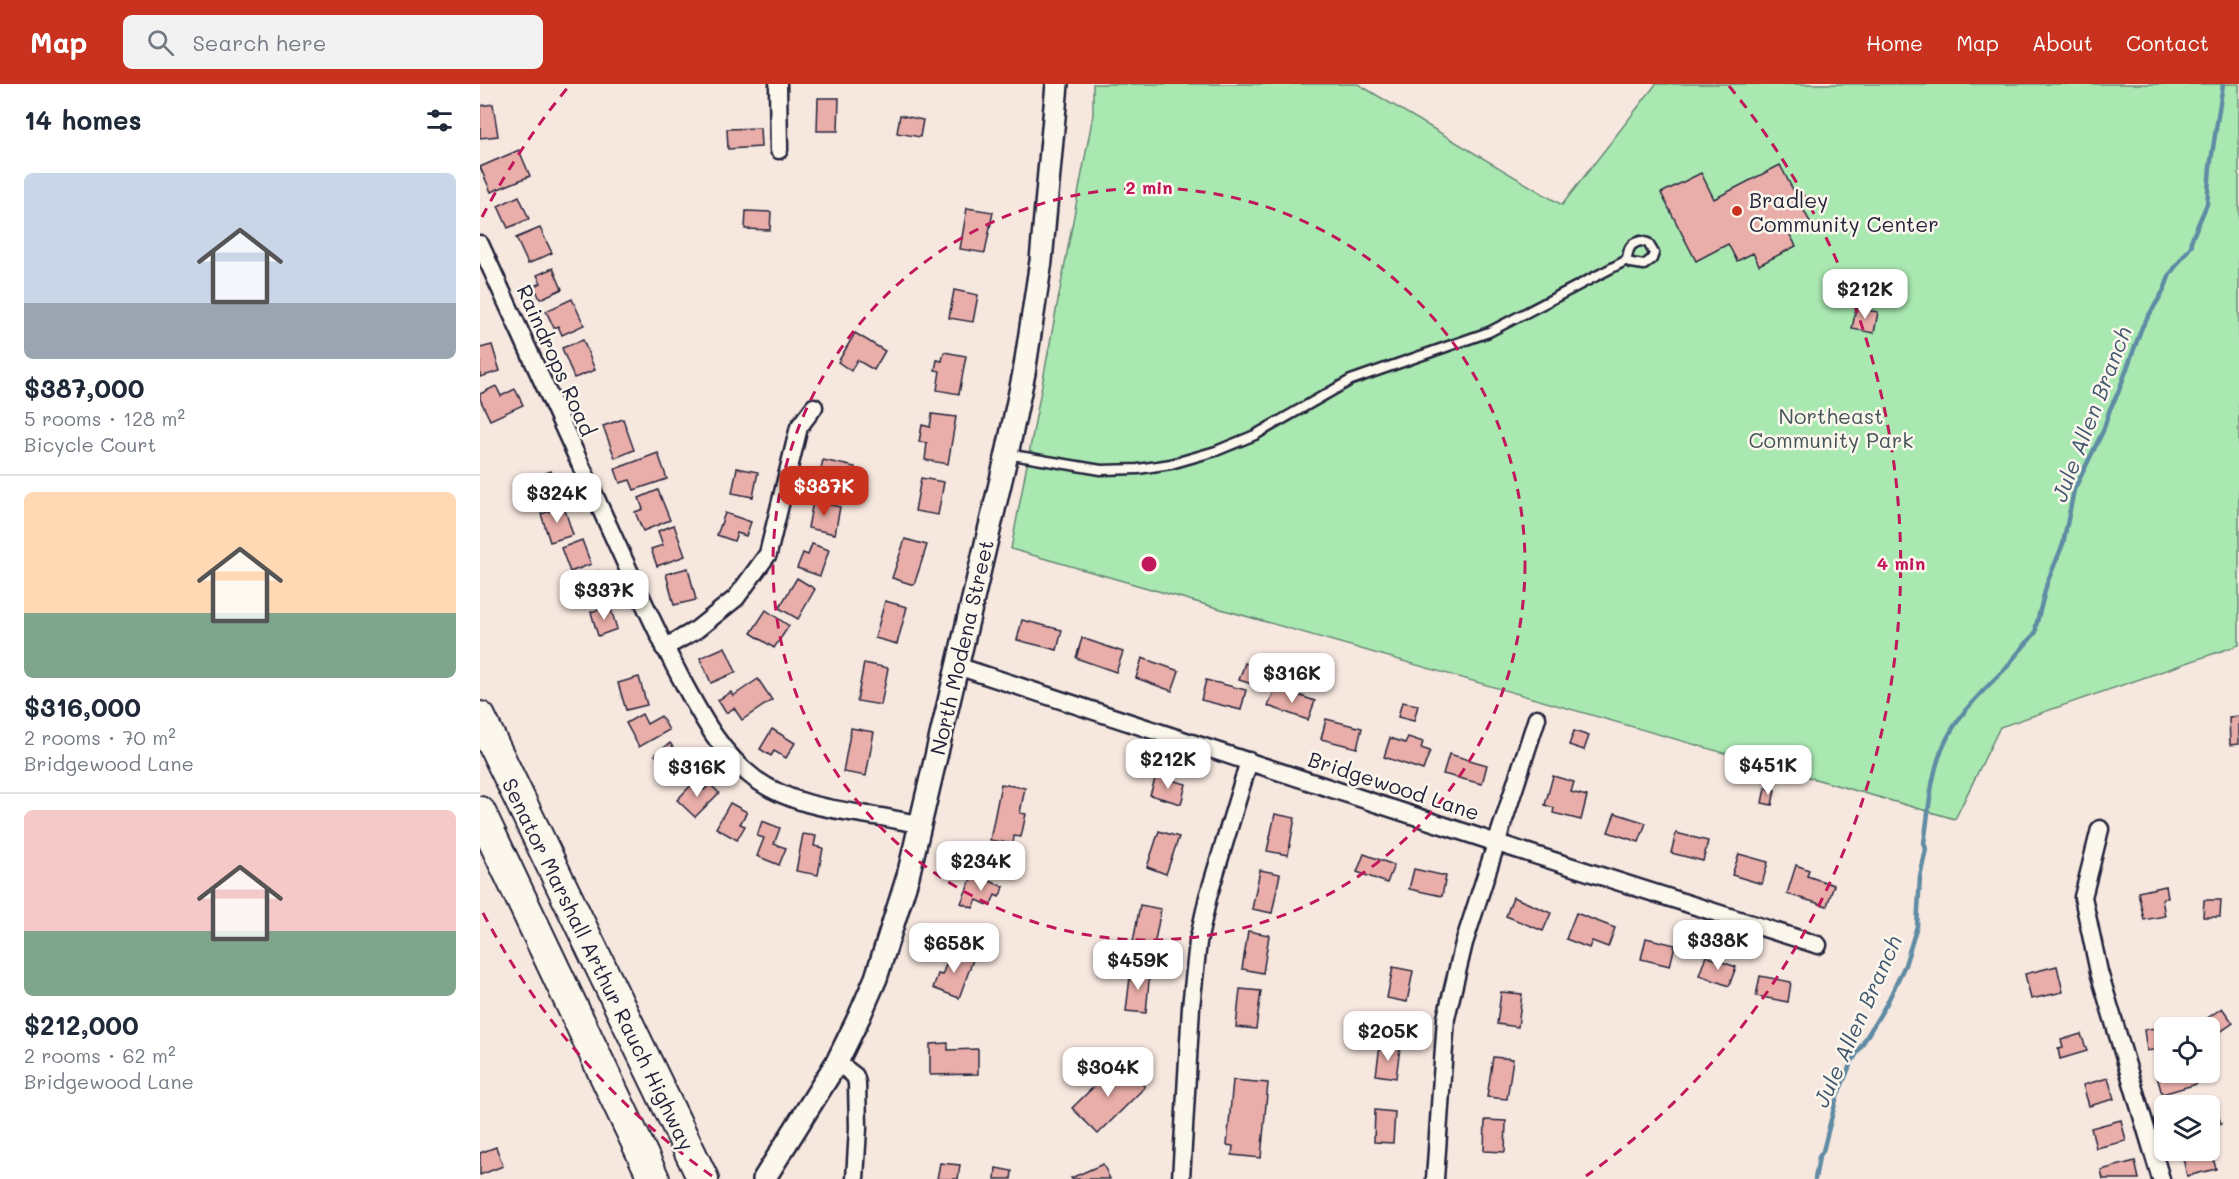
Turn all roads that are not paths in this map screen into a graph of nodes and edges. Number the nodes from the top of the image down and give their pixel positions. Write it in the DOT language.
graph roads {
  1 [pos="778,84"];
  2 [pos="1057,84"];
  3 [pos="779,150"];
  4 [pos="480,244"];
  5 [pos="1628,260"];
  6 [pos="814,407"];
  7 [pos="1007,454"];
  8 [pos="664,648"];
  9 [pos="957,666"];
  10 [pos="480,717"];
  11 [pos="1537,718"];
  12 [pos="1249,761"];
  13 [pos="480,812"];
  14 [pos="920,825"];
  15 [pos="2100,829"];
  16 [pos="1497,843"];
  17 [pos="1818,945"];
  18 [pos="837,1062"];
  19 [pos="654,1179"];
  20 [pos="703,1179"];
  21 [pos="764,1179"];
  22 [pos="855,1179"];
  23 [pos="1181,1179"];
  24 [pos="1435,1179"];
  25 [pos="2161,1179"];
  1 -- 3 [label="street"];
  2 -- 7 [label="street, North Modena Street"];
  4 -- 8 [label="street, Raindrops Road"];
  5 -- 7 [label="lane"];
  6 -- 8 [label="street"];
  7 -- 9 [label="street, North Modena Street"];
  8 -- 14 [label="street, Raindrops Road"];
  9 -- 12 [label="street, Bridgewood Lane"];
  9 -- 14 [label="street, North Modena Street"];
  10 -- 20 [label="highway, Senator Marshall Arthur Rauch Highway"];
  11 -- 16 [label="street"];
  12 -- 16 [label="street, Bridgewood Lane"];
  12 -- 23 [label="street"];
  13 -- 19 [label="highway, Senator Marshall Arthur Rauch Highway"];
  14 -- 18 [label="street, North Modena Street"];
  15 -- 25 [label="street"];
  16 -- 17 [label="street, Bridgewood Lane"];
  16 -- 24 [label="street"];
  18 -- 21 [label="street, North Modena Street"];
  18 -- 22 [label="street"];
}
